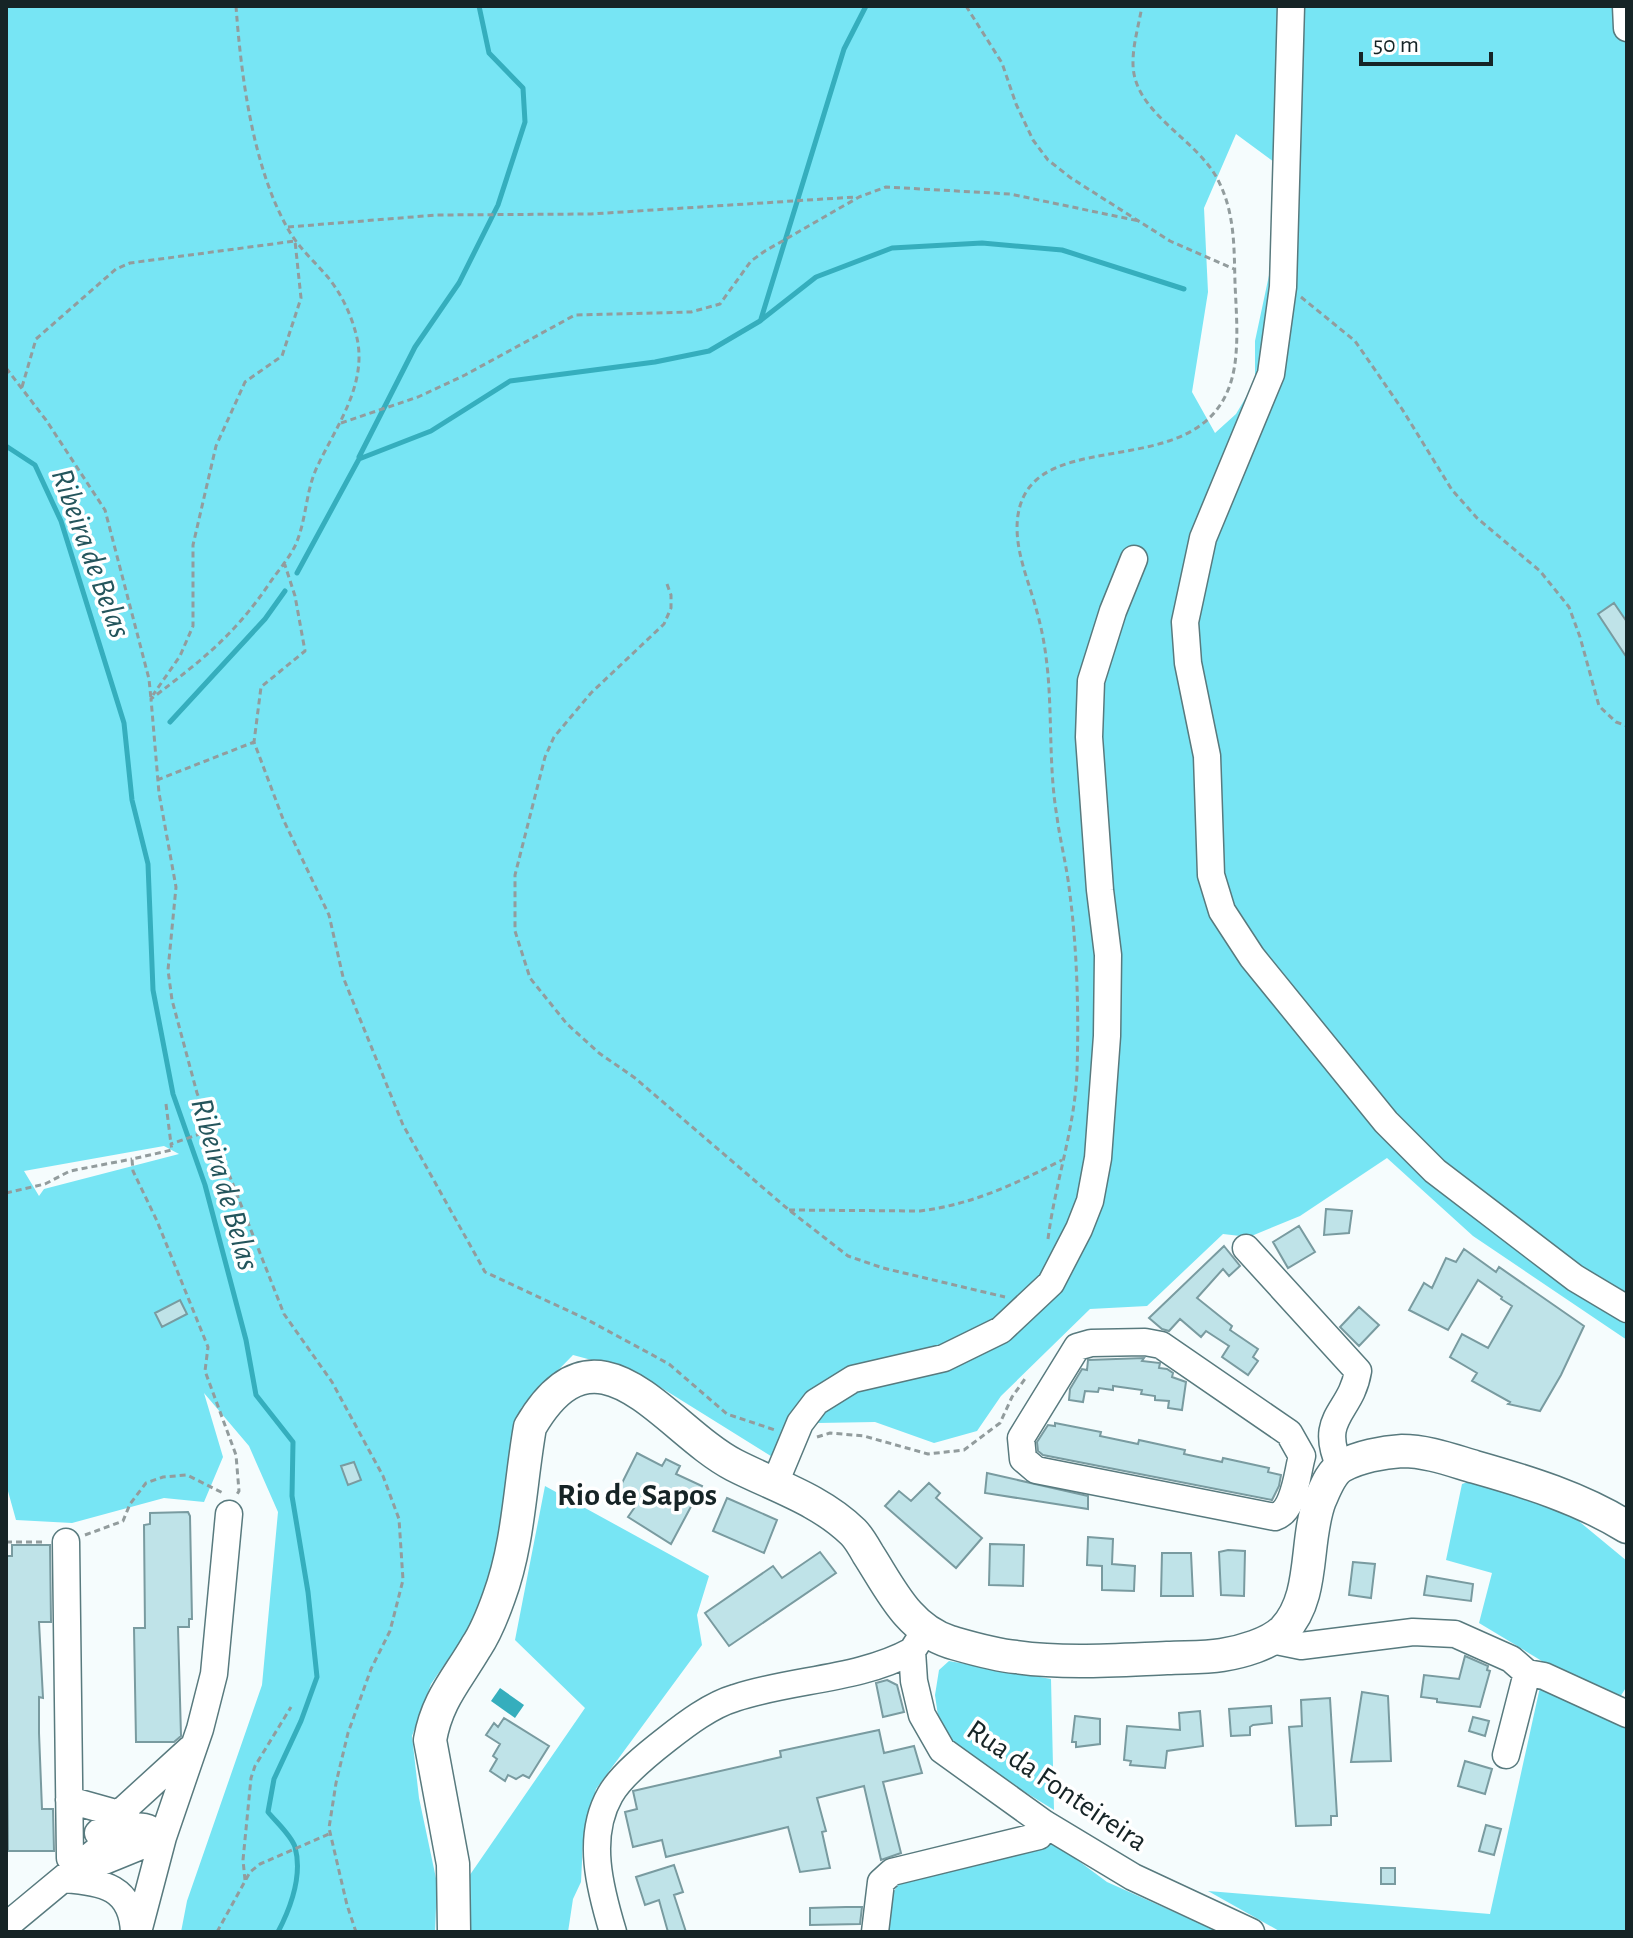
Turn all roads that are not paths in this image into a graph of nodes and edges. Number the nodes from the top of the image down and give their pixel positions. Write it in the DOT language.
graph roads {
  1 [pos="1291,6"];
  2 [pos="1626,6"];
  3 [pos="1627,28"];
  4 [pos="1134,559"];
  5 [pos="1246,1248"];
  6 [pos="1627,1309"];
  7 [pos="1302,1456"];
  8 [pos="1340,1467"];
  9 [pos="775,1483"];
  10 [pos="229,1514"];
  11 [pos="1627,1527"];
  12 [pos="66,1542"];
  13 [pos="1271,1640"];
  14 [pos="918,1641"];
  15 [pos="1527,1673"];
  16 [pos="1627,1714"];
  17 [pos="194,1746"];
  18 [pos="1506,1755"];
  19 [pos="69,1800"];
  20 [pos="119,1814"];
  21 [pos="1045,1824"];
  22 [pos="163,1837"];
  23 [pos="66,1868"];
  24 [pos="6,1926"];
  25 [pos="136,1932"];
  26 [pos="454,1932"];
  27 [pos="613,1932"];
  28 [pos="875,1932"];
  29 [pos="1251,1932"];
  1 -- 6 [label="street"];
  2 -- 3 [label="street"];
  4 -- 9 [label="street"];
  5 -- 8 [label="street"];
  7 -- 7 [label="street"];
  8 -- 11 [label="main road"];
  8 -- 13 [label="main road"];
  9 -- 14 [label="main road"];
  9 -- 26 [label="main road"];
  10 -- 17 [label="street"];
  12 -- 19 [label="street"];
  13 -- 14 [label="main road"];
  13 -- 15 [label="street"];
  14 -- 21 [label="street, Rua da Fonteireira"];
  14 -- 27 [label="street"];
  15 -- 16 [label="street"];
  15 -- 18 [label="street"];
  17 -- 20 [label="street"];
  17 -- 22 [label="street"];
  19 -- 20 [label="street"];
  19 -- 23 [label="street"];
  20 -- 23 [label="street"];
  21 -- 28 [label="street"];
  21 -- 29 [label="street, Rua da Fonteireira"];
  22 -- 23 [label="street"];
  22 -- 25 [label="street"];
  23 -- 24 [label="street"];
  23 -- 25 [label="street"];
}
